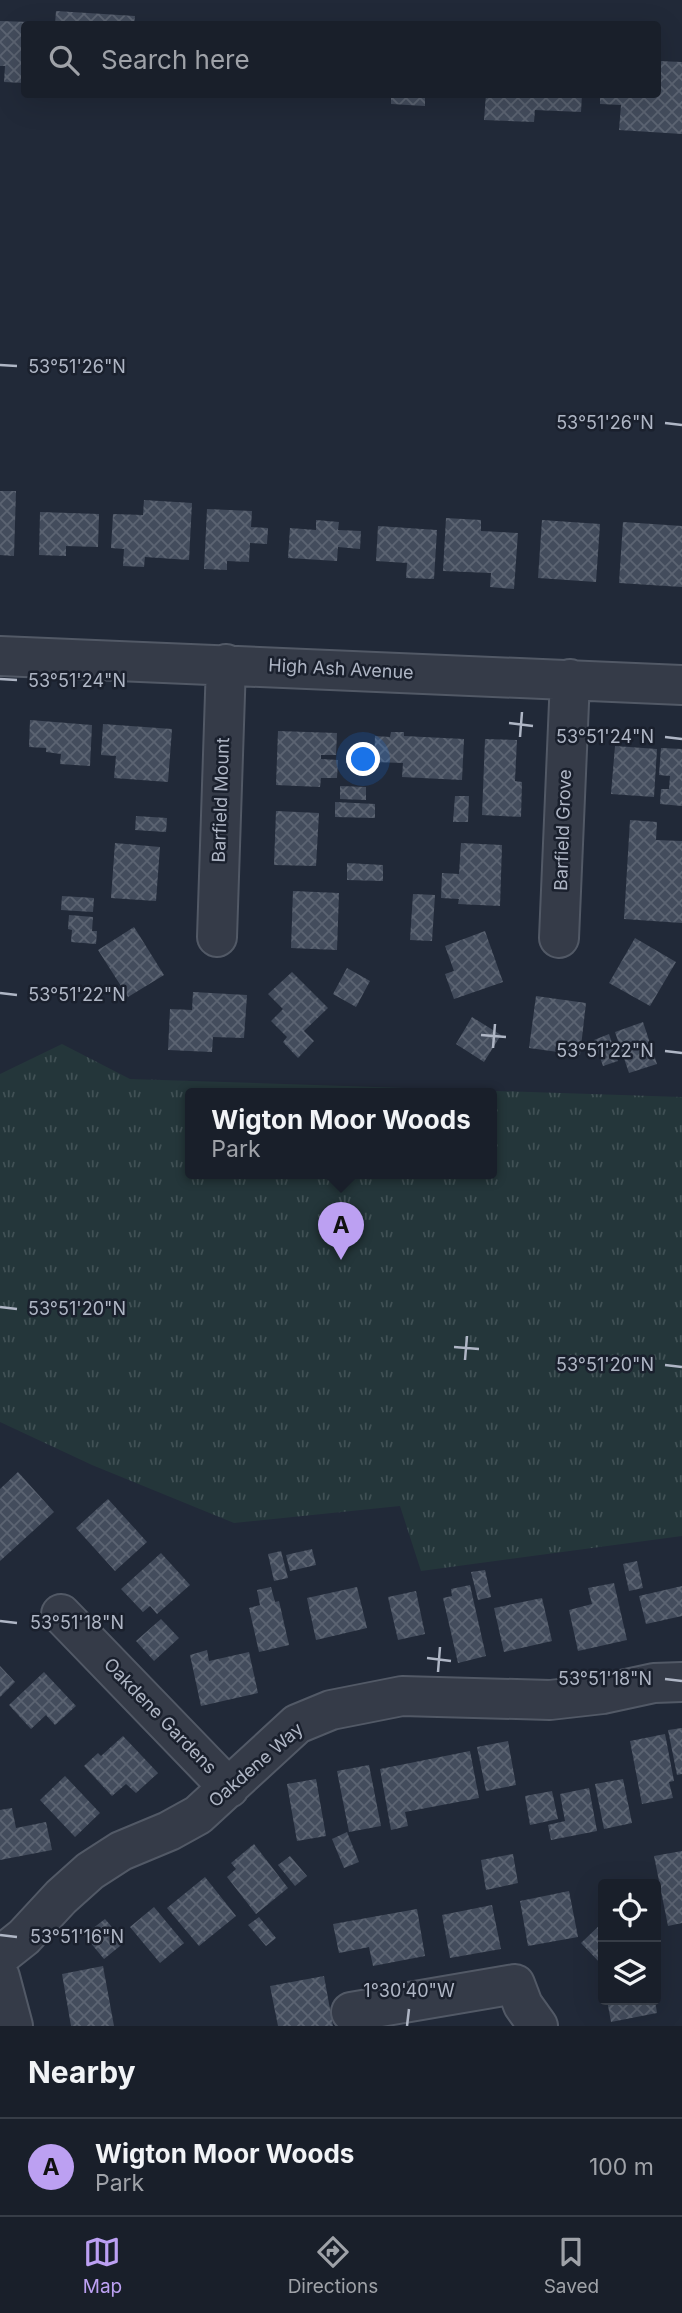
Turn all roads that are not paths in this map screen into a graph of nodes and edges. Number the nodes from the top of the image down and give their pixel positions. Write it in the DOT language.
graph roads {
  1 [pos="0,656"];
  2 [pos="226,664"];
  3 [pos="570,680"];
  4 [pos="682,685"];
  5 [pos="217,937"];
  6 [pos="559,938"];
  7 [pos="61,1614"];
  8 [pos="682,1682"];
  9 [pos="229,1788"];
  10 [pos="0,1956"];
  11 [pos="0,1977"];
  12 [pos="351,2012"];
  13 [pos="13,2026"];
  14 [pos="538,2026"];
  1 -- 2 [label="street, High Ash Avenue"];
  2 -- 3 [label="street, High Ash Avenue"];
  2 -- 5 [label="street, Barfield Mount"];
  3 -- 4 [label="street, High Ash Avenue"];
  3 -- 6 [label="street, Barfield Grove"];
  7 -- 9 [label="street, Oakdene Gardens"];
  8 -- 9 [label="street, Oakdene Way"];
  9 -- 10 [label="street, Oakdene Way"];
  11 -- 13 [label="street"];
  12 -- 14 [label="street"];
}
